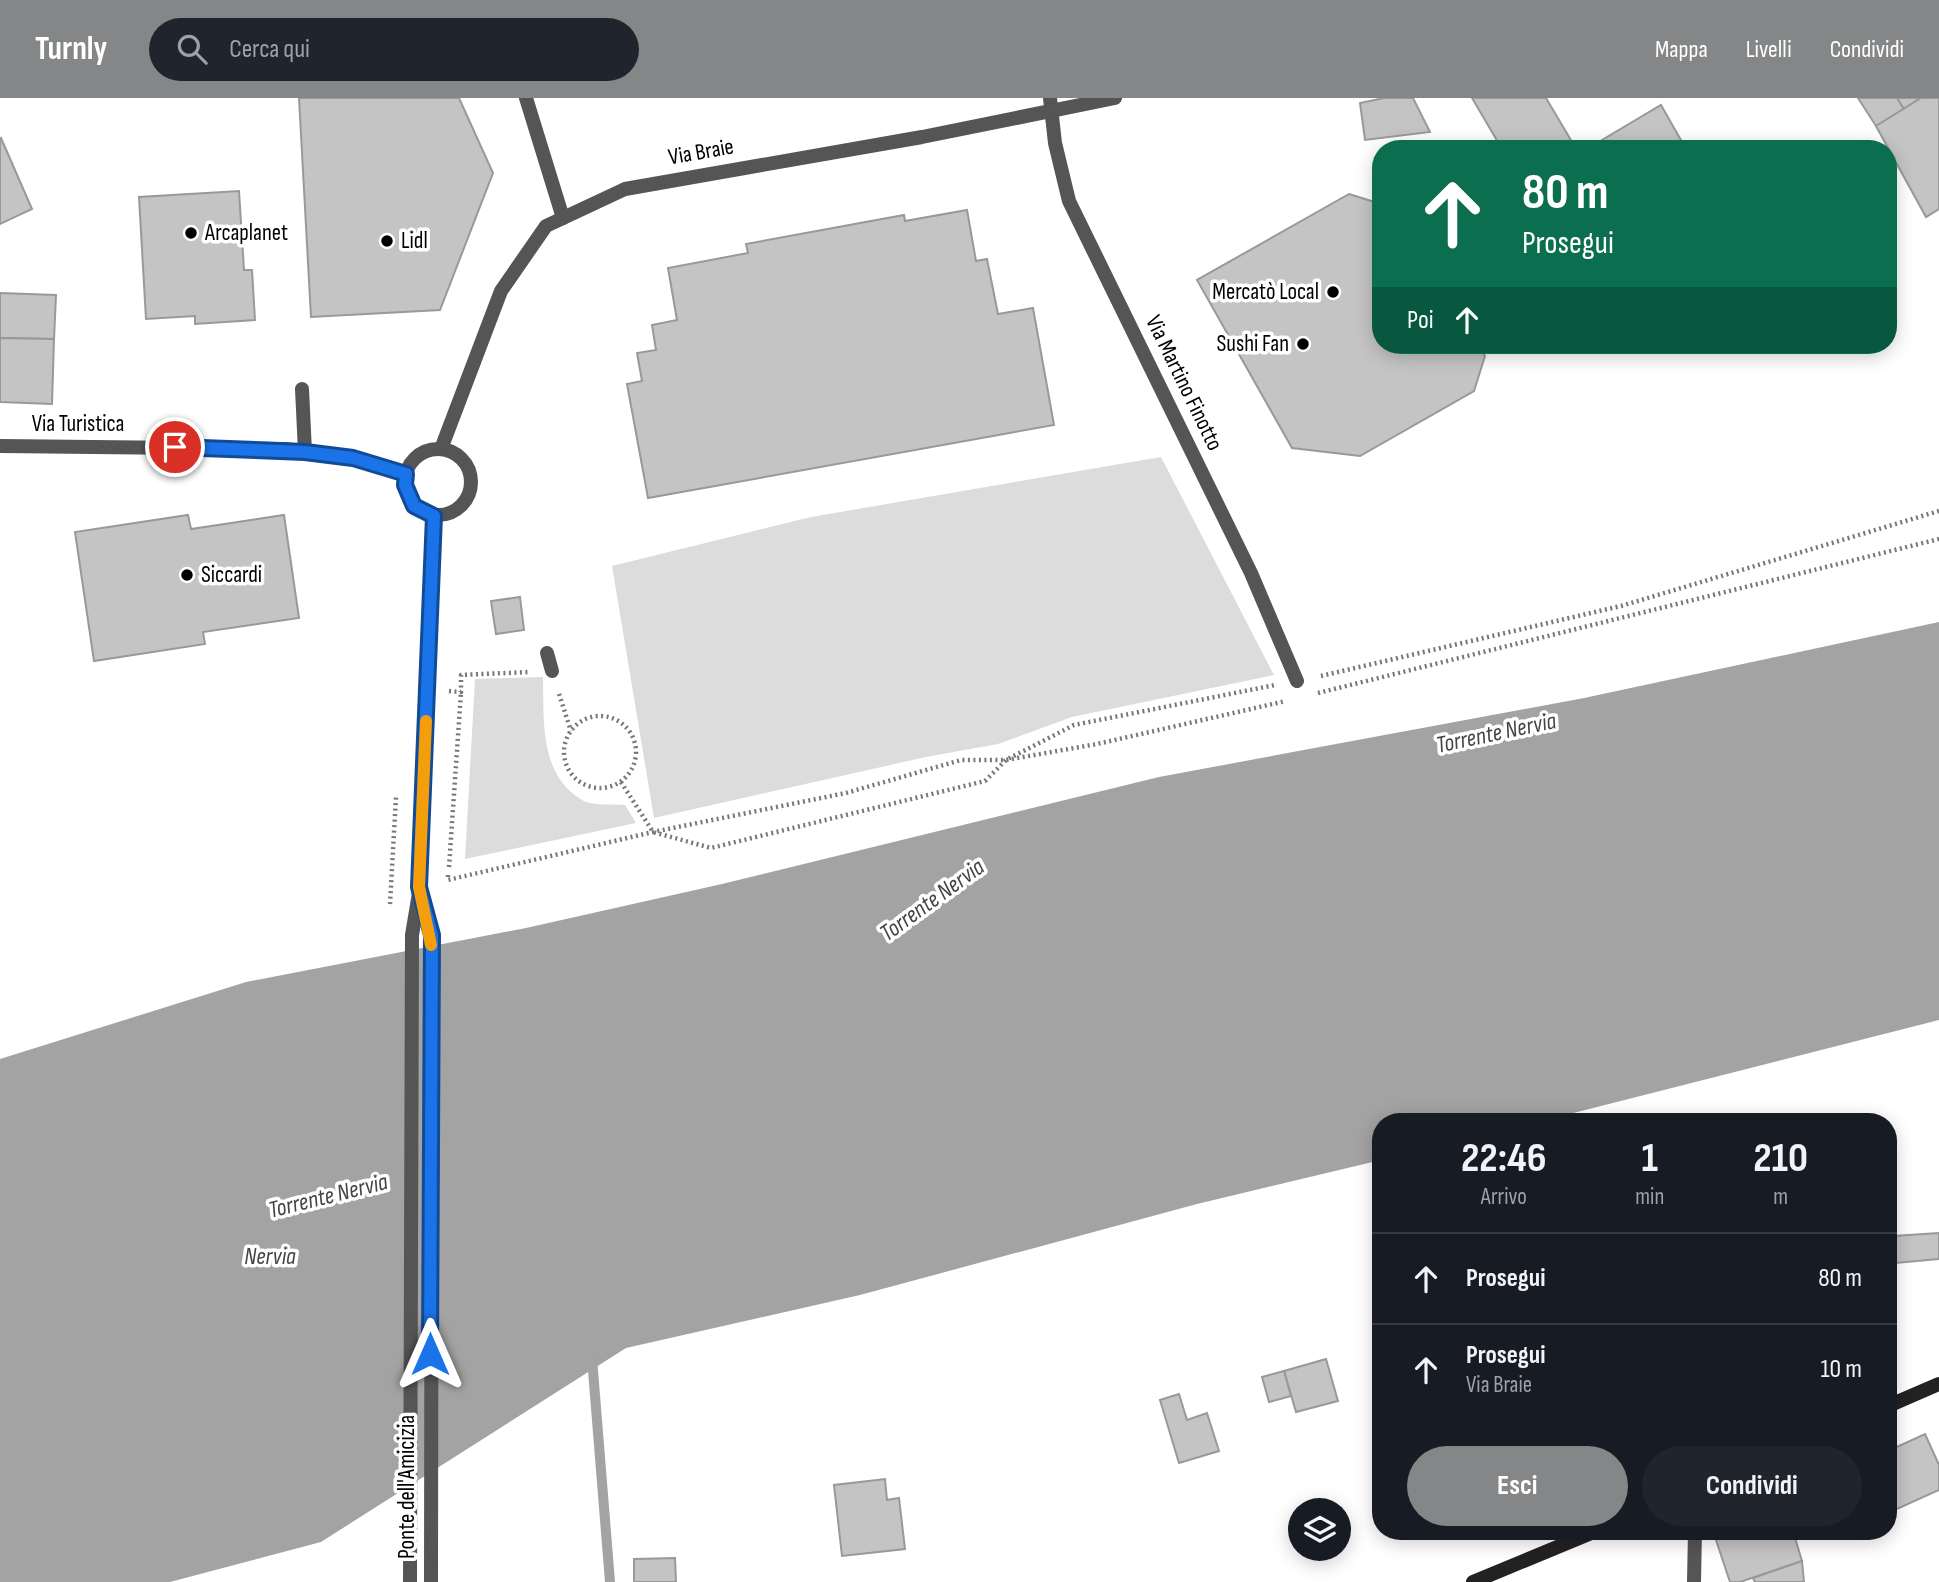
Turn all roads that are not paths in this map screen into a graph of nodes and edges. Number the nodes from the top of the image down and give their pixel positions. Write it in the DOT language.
graph roads {
  1 [pos="526,98"];
  2 [pos="1115,98"];
  3 [pos="1051,103"];
  4 [pos="563,218"];
  5 [pos="302,388"];
  6 [pos="0,446"];
  7 [pos="441,449"];
  8 [pos="305,452"];
  9 [pos="406,474"];
  10 [pos="434,516"];
  11 [pos="547,653"];
  12 [pos="552,671"];
  13 [pos="1297,681"];
  14 [pos="419,887"];
  15 [pos="1939,1384"];
  16 [pos="1897,1402"];
  17 [pos="1574,1540"];
  18 [pos="1695,1540"];
  19 [pos="411,1579"];
  20 [pos="430,1580"];
  21 [pos="1473,1582"];
  22 [pos="1694,1582"];
  1 -- 4 [label="street"];
  2 -- 3 [label="street, Via Braie"];
  3 -- 4 [label="street, Via Braie"];
  3 -- 13 [label="street, Via Martino Finotto"];
  4 -- 7 [label="street, Via Braie"];
  5 -- 8 [label="street"];
  6 -- 8 [label="street, Via Turistica"];
  7 -- 9 [label="street"];
  7 -- 10 [label="street"];
  8 -- 9 [label="street, Via Turistica"];
  9 -- 10 [label="street"];
  10 -- 14 [label="street"];
  11 -- 12 [label="street"];
  14 -- 19 [label="street, Ponte dell'Amicizia"];
  14 -- 20 [label="street, Ponte dell'Amicizia"];
  15 -- 16 [label="main road"];
  17 -- 21 [label="main road"];
  18 -- 22 [label="street"];
}
